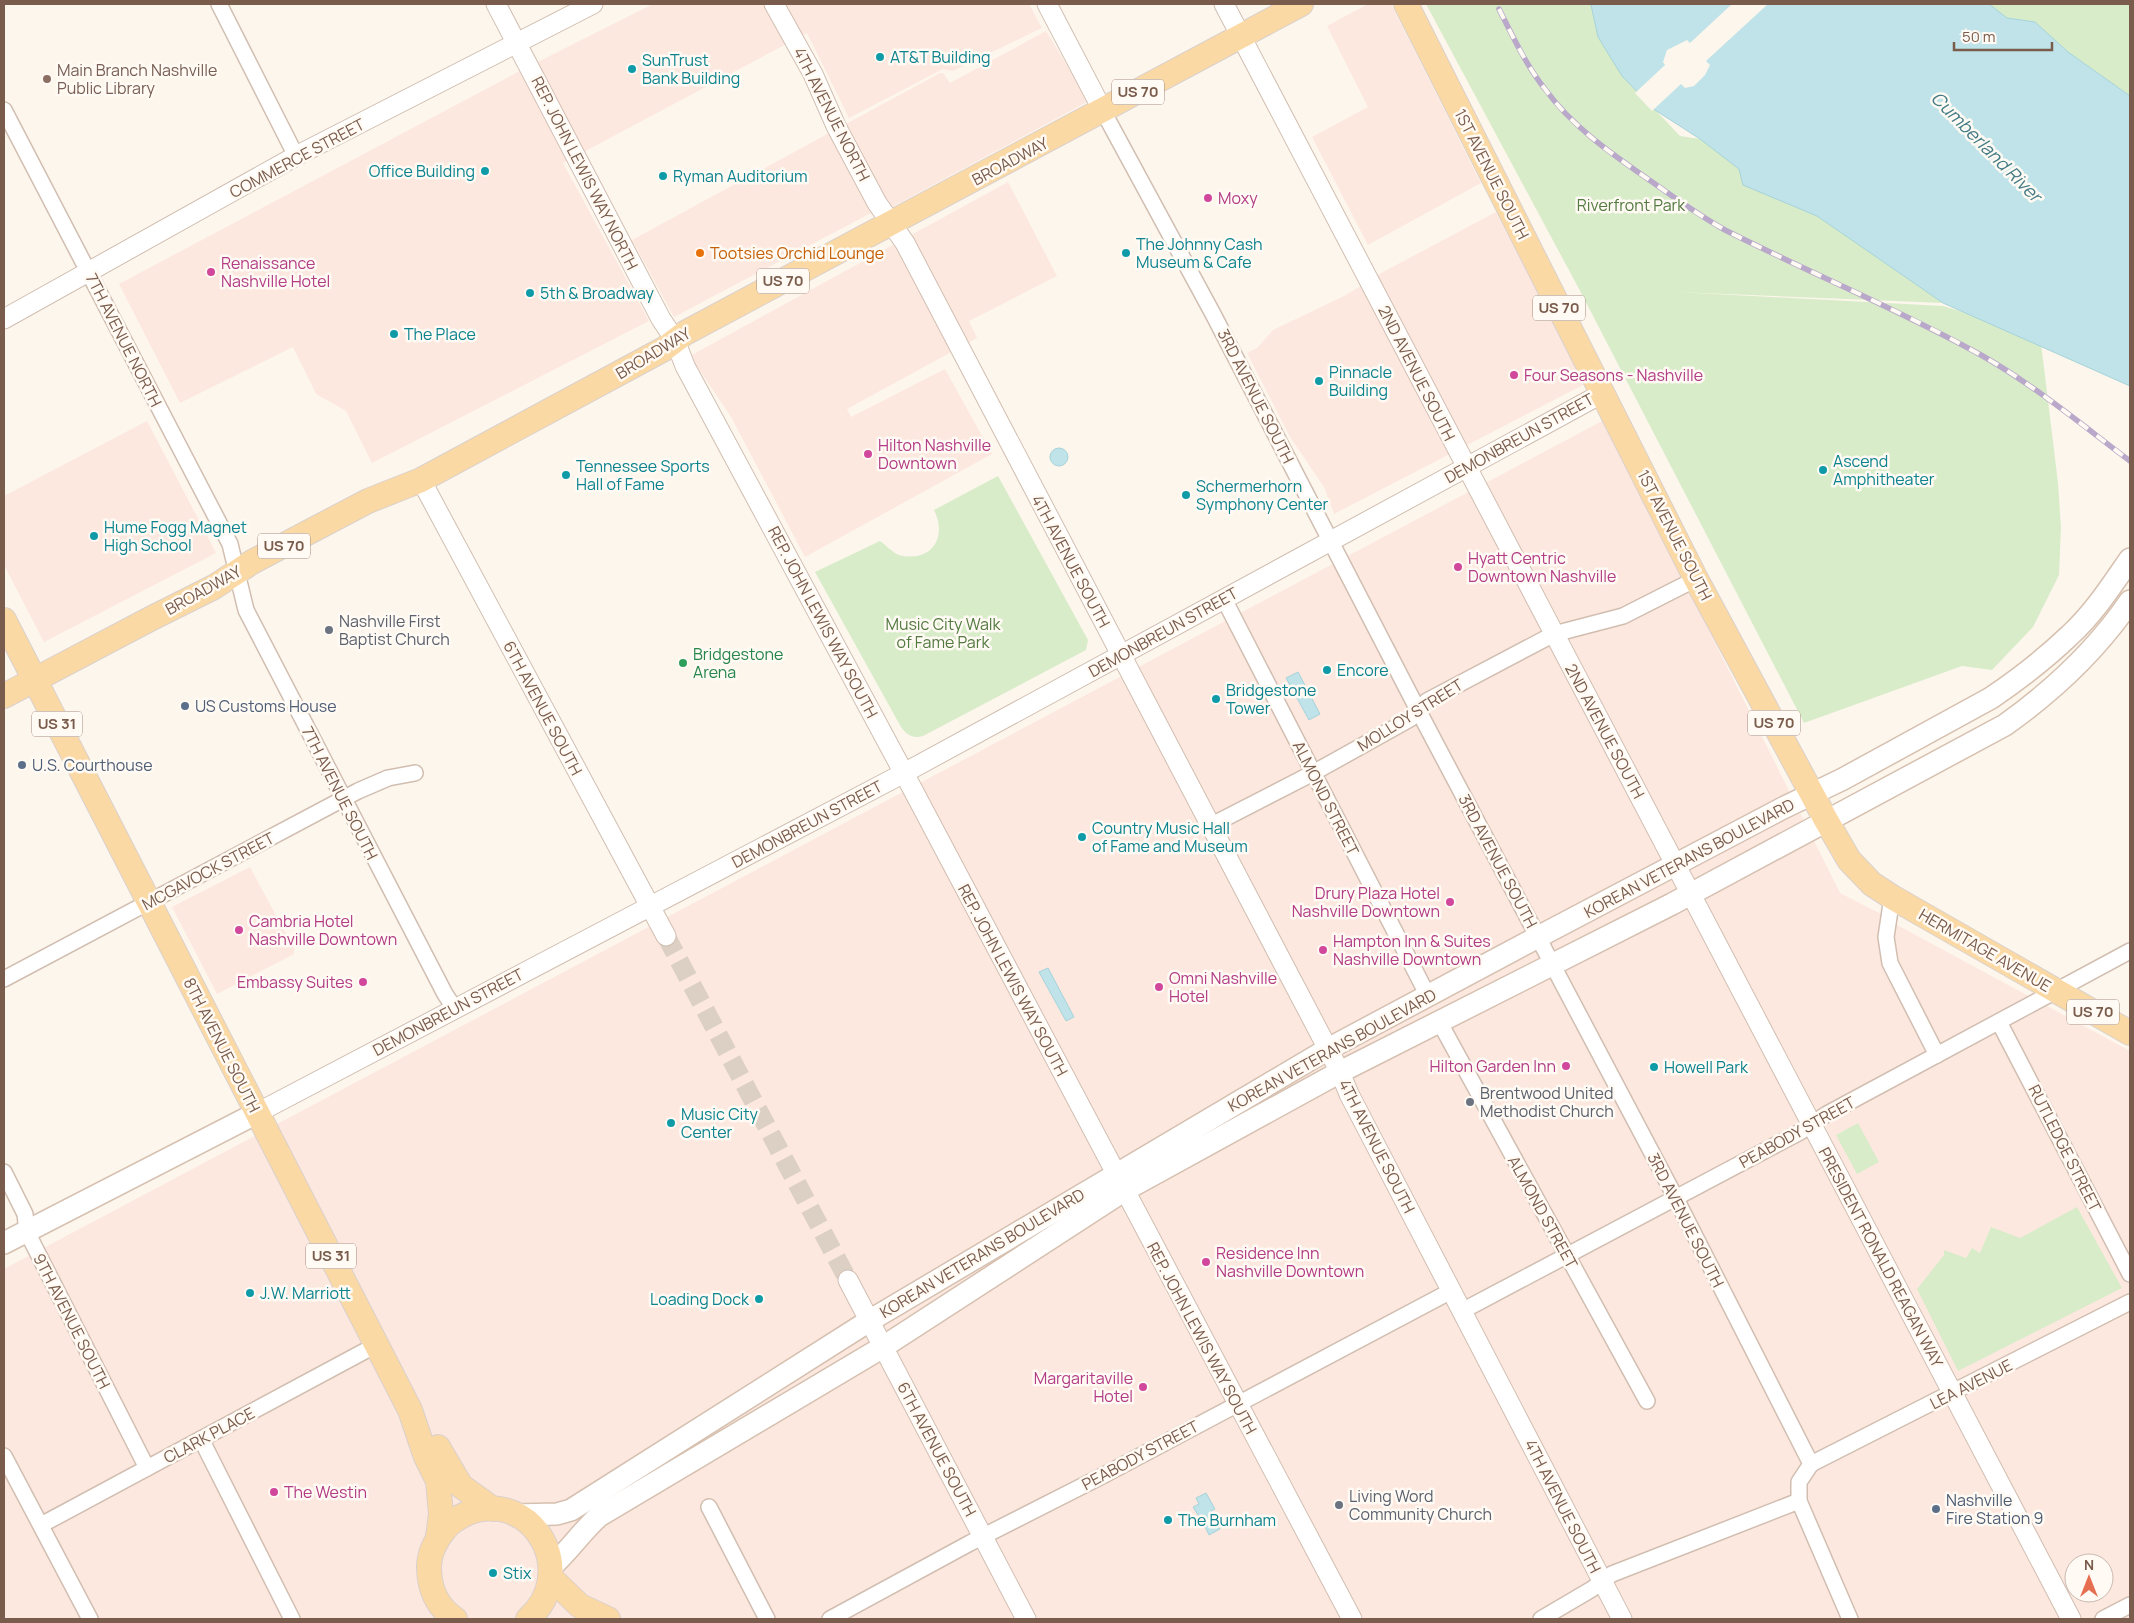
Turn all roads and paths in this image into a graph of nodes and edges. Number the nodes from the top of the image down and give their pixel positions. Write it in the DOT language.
graph roads {
  1 [pos="219,4"];
  2 [pos="496,4"];
  3 [pos="593,4"];
  4 [pos="774,4"];
  5 [pos="1047,4"];
  6 [pos="1224,4"];
  7 [pos="1301,4"];
  8 [pos="1406,4"];
  9 [pos="1241,37"];
  10 [pos="517,43"];
  11 [pos="4,110"];
  12 [pos="1103,111"];
  13 [pos="296,156"];
  14 [pos="891,224"];
  15 [pos="89,272"];
  16 [pos="4,319"];
  17 [pos="675,340"];
  18 [pos="1603,392"];
  19 [pos="1466,467"];
  20 [pos="420,480"];
  21 [pos="1330,541"];
  22 [pos="2130,559"];
  23 [pos="236,573"];
  24 [pos="1696,579"];
  25 [pos="1224,599"];
  26 [pos="2130,601"];
  27 [pos="4,620"];
  28 [pos="1554,634"];
  29 [pos="1121,656"];
  30 [pos="35,680"];
  31 [pos="4,696"];
  32 [pos="1418,710"];
  33 [pos="415,773"];
  34 [pos="904,773"];
  35 [pos="1313,773"];
  36 [pos="1812,794"];
  37 [pos="343,799"];
  38 [pos="1826,820"];
  39 [pos="1210,826"];
  40 [pos="1676,866"];
  41 [pos="1690,894"];
  42 [pos="1892,896"];
  43 [pos="149,902"];
  44 [pos="650,906"];
  45 [pos="666,936"];
  46 [pos="1538,937"];
  47 [pos="2130,951"];
  48 [pos="1553,965"];
  49 [pos="4,979"];
  50 [pos="2055,991"];
  51 [pos="1428,996"];
  52 [pos="455,1009"];
  53 [pos="1999,1022"];
  54 [pos="1440,1023"];
  55 [pos="2130,1032"];
  56 [pos="1328,1050"];
  57 [pos="1937,1055"];
  58 [pos="1340,1072"];
  59 [pos="257,1113"];
  60 [pos="1811,1125"];
  61 [pos="4,1172"];
  62 [pos="1120,1182"];
  63 [pos="1676,1198"];
  64 [pos="27,1232"];
  65 [pos="4,1243"];
  66 [pos="1566,1255"];
  67 [pos="2130,1274"];
  68 [pos="848,1280"];
  69 [pos="1451,1291"];
  70 [pos="2130,1302"];
  71 [pos="1462,1311"];
  72 [pos="869,1321"];
  73 [pos="376,1345"];
  74 [pos="883,1347"];
  75 [pos="1952,1393"];
  76 [pos="1647,1401"];
  77 [pos="1237,1403"];
  78 [pos="410,1410"];
  79 [pos="201,1439"];
  80 [pos="4,1456"];
  81 [pos="1811,1464"];
  82 [pos="147,1468"];
  83 [pos="1799,1501"];
  84 [pos="709,1507"];
  85 [pos="493,1509"];
  86 [pos="516,1515"];
  87 [pos="41,1525"];
  88 [pos="982,1536"];
  89 [pos="438,1537"];
  90 [pos="551,1571"];
  91 [pos="1602,1581"];
  92 [pos="2130,1605"];
  93 [pos="535,1617"];
  94 [pos="90,1619"];
  95 [pos="292,1619"];
  96 [pos="455,1619"];
  97 [pos="608,1619"];
  98 [pos="767,1619"];
  99 [pos="830,1619"];
  100 [pos="1026,1619"];
  101 [pos="1352,1619"];
  102 [pos="1541,1619"];
  103 [pos="1622,1619"];
  104 [pos="1850,1619"];
  105 [pos="2070,1619"];
  106 [pos="2103,1619"];
  1 -- 13 [label="street"];
  2 -- 10 [label="street, REP. JOHN LEWIS WAY NORTH"];
  3 -- 10 [label="street, COMMERCE STREET"];
  4 -- 14 [label="street, 4TH AVENUE NORTH"];
  5 -- 12 [label="street"];
  6 -- 9 [label="street, 2ND AVENUE SOUTH"];
  7 -- 9 [label="main road, BROADWAY / US 70"];
  8 -- 18 [label="main road, 1ST AVENUE SOUTH / US 70"];
  9 -- 12 [label="main road, BROADWAY / US 70"];
  9 -- 19 [label="street, 2ND AVENUE SOUTH"];
  10 -- 13 [label="street, COMMERCE STREET"];
  10 -- 17 [label="street, REP. JOHN LEWIS WAY NORTH"];
  11 -- 15 [label="street, 7TH AVENUE NORTH"];
  12 -- 14 [label="main road, BROADWAY / US 70"];
  12 -- 21 [label="street, 3RD AVENUE SOUTH"];
  13 -- 15 [label="street, COMMERCE STREET"];
  14 -- 17 [label="main road, BROADWAY / US 70"];
  14 -- 29 [label="street, 4TH AVENUE SOUTH"];
  15 -- 16 [label="street, COMMERCE STREET"];
  15 -- 23 [label="street, 7TH AVENUE NORTH"];
  17 -- 20 [label="main road, BROADWAY / US 70"];
  17 -- 34 [label="street, REP. JOHN LEWIS WAY SOUTH"];
  18 -- 19 [label="street, DEMONBREUN STREET"];
  18 -- 24 [label="main road, 1ST AVENUE SOUTH / US 70"];
  19 -- 21 [label="street, DEMONBREUN STREET"];
  19 -- 28 [label="street, 2ND AVENUE SOUTH"];
  20 -- 23 [label="main road, BROADWAY / US 70"];
  20 -- 44 [label="street, 6TH AVENUE SOUTH"];
  21 -- 25 [label="street, DEMONBREUN STREET"];
  21 -- 32 [label="street, 3RD AVENUE SOUTH"];
  22 -- 36 [label="main road, KOREAN VETERANS BOULEVARD"];
  23 -- 30 [label="main road, BROADWAY / US 70"];
  23 -- 37 [label="street, 7TH AVENUE SOUTH"];
  24 -- 28 [label="street, MOLLOY STREET"];
  24 -- 36 [label="main road, 1ST AVENUE SOUTH / US 70"];
  25 -- 29 [label="street, DEMONBREUN STREET"];
  25 -- 35 [label="street, ALMOND STREET"];
  26 -- 38 [label="main road, KOREAN VETERANS BOULEVARD"];
  27 -- 30 [label="main road, US 31"];
  28 -- 32 [label="street, MOLLOY STREET"];
  28 -- 40 [label="street, 2ND AVENUE SOUTH"];
  29 -- 34 [label="street, DEMONBREUN STREET"];
  29 -- 39 [label="street, 4TH AVENUE SOUTH"];
  30 -- 31 [label="main road, BROADWAY / US 70"];
  30 -- 43 [label="main road, 8TH AVENUE SOUTH / US 31"];
  32 -- 35 [label="street, MOLLOY STREET"];
  32 -- 46 [label="street, 3RD AVENUE SOUTH"];
  33 -- 37 [label="street, MCGAVOCK STREET"];
  34 -- 44 [label="street, DEMONBREUN STREET"];
  34 -- 62 [label="street, REP. JOHN LEWIS WAY SOUTH"];
  35 -- 39 [label="street, MOLLOY STREET"];
  35 -- 51 [label="street, ALMOND STREET"];
  36 -- 38 [label="main road, 1ST AVENUE SOUTH / US 70"];
  36 -- 40 [label="main road, KOREAN VETERANS BOULEVARD"];
  37 -- 43 [label="street, MCGAVOCK STREET"];
  37 -- 52 [label="street, 7TH AVENUE SOUTH"];
  38 -- 41 [label="main road, KOREAN VETERANS BOULEVARD"];
  38 -- 42 [label="main road, 1ST AVENUE SOUTH / US 70"];
  39 -- 56 [label="street, 4TH AVENUE SOUTH"];
  40 -- 41 [label="street, 2ND AVENUE SOUTH"];
  40 -- 46 [label="main road, KOREAN VETERANS BOULEVARD"];
  41 -- 48 [label="main road, KOREAN VETERANS BOULEVARD"];
  41 -- 60 [label="street, PRESIDENT RONALD REAGAN WAY"];
  42 -- 50 [label="main road, HERMITAGE AVENUE / US 70"];
  42 -- 57 [label="street"];
  43 -- 49 [label="street, MCGAVOCK STREET"];
  43 -- 59 [label="main road, 8TH AVENUE SOUTH / US 31"];
  44 -- 45 [label="street, 6TH AVENUE SOUTH"];
  44 -- 52 [label="street, DEMONBREUN STREET"];
  46 -- 48 [label="street, 3RD AVENUE SOUTH"];
  46 -- 51 [label="main road, KOREAN VETERANS BOULEVARD"];
  47 -- 50 [label="street, PEABODY STREET"];
  48 -- 54 [label="main road, KOREAN VETERANS BOULEVARD"];
  48 -- 63 [label="street, 3RD AVENUE SOUTH"];
  50 -- 53 [label="street, PEABODY STREET"];
  50 -- 55 [label="main road, HERMITAGE AVENUE / US 70"];
  51 -- 56 [label="main road, KOREAN VETERANS BOULEVARD"];
  52 -- 59 [label="street, DEMONBREUN STREET"];
  53 -- 57 [label="street, PEABODY STREET"];
  53 -- 67 [label="street, RUTLEDGE STREET"];
  54 -- 58 [label="main road, KOREAN VETERANS BOULEVARD"];
  54 -- 66 [label="street, ALMOND STREET"];
  56 -- 58 [label="street, 4TH AVENUE SOUTH"];
  56 -- 62 [label="main road, KOREAN VETERANS BOULEVARD"];
  57 -- 60 [label="street, PEABODY STREET"];
  58 -- 62 [label="main road, KOREAN VETERANS BOULEVARD"];
  58 -- 69 [label="street, 4TH AVENUE SOUTH"];
  59 -- 64 [label="main road, DEMONBREUN STREET"];
  59 -- 73 [label="main road, 8TH AVENUE SOUTH / US 31"];
  60 -- 63 [label="street, PEABODY STREET"];
  60 -- 75 [label="street, PRESIDENT RONALD REAGAN WAY"];
  61 -- 64 [label="street, 9TH AVENUE SOUTH"];
  62 -- 72 [label="main road, KOREAN VETERANS BOULEVARD"];
  62 -- 74 [label="main road, KOREAN VETERANS BOULEVARD"];
  62 -- 77 [label="street, REP. JOHN LEWIS WAY SOUTH"];
  63 -- 66 [label="street, PEABODY STREET"];
  63 -- 81 [label="street, 3RD AVENUE SOUTH"];
  64 -- 65 [label="main road, DEMONBREUN STREET"];
  64 -- 82 [label="street, 9TH AVENUE SOUTH"];
  66 -- 71 [label="street, PEABODY STREET"];
  66 -- 76 [label="street, ALMOND STREET"];
  68 -- 72 [label="street, 6TH AVENUE SOUTH"];
  69 -- 71 [label="street, 4TH AVENUE SOUTH"];
  69 -- 77 [label="street, PEABODY STREET"];
  70 -- 75 [label="street, LEA AVENUE"];
  71 -- 91 [label="street, 4TH AVENUE SOUTH"];
  72 -- 74 [label="street, 6TH AVENUE SOUTH"];
  72 -- 86 [label="main road, KOREAN VETERANS BOULEVARD"];
  73 -- 78 [label="main road, 8TH AVENUE SOUTH / US 31"];
  73 -- 79 [label="street, CLARK PLACE"];
  74 -- 88 [label="street, 6TH AVENUE SOUTH"];
  74 -- 90 [label="main road, KOREAN VETERANS BOULEVARD"];
  75 -- 81 [label="street, LEA AVENUE"];
  75 -- 105 [label="street, PRESIDENT RONALD REAGAN WAY"];
  77 -- 88 [label="street, PEABODY STREET"];
  77 -- 101 [label="street, REP. JOHN LEWIS WAY SOUTH"];
  78 -- 85 [label="main road, 8TH AVENUE SOUTH / US 31"];
  78 -- 89 [label="main road, 8TH AVENUE SOUTH / US 31"];
  79 -- 82 [label="street, CLARK PLACE"];
  79 -- 95 [label="street"];
  80 -- 87 [label="street"];
  81 -- 83 [label="street"];
  82 -- 87 [label="street, CLARK PLACE"];
  83 -- 91 [label="street"];
  83 -- 104 [label="street"];
  84 -- 98 [label="street"];
  85 -- 86 [label="main road, US 31"];
  85 -- 89 [label="main road"];
  86 -- 90 [label="main road, US 31"];
  87 -- 94 [label="street"];
  88 -- 99 [label="street, PEABODY STREET"];
  88 -- 100 [label="street, 6TH AVENUE SOUTH"];
  89 -- 96 [label="main road, US 31"];
  90 -- 93 [label="main road"];
  90 -- 97 [label="main road"];
  91 -- 102 [label="street"];
  91 -- 103 [label="street, 4TH AVENUE SOUTH"];
  92 -- 106 [label="street"];
}
